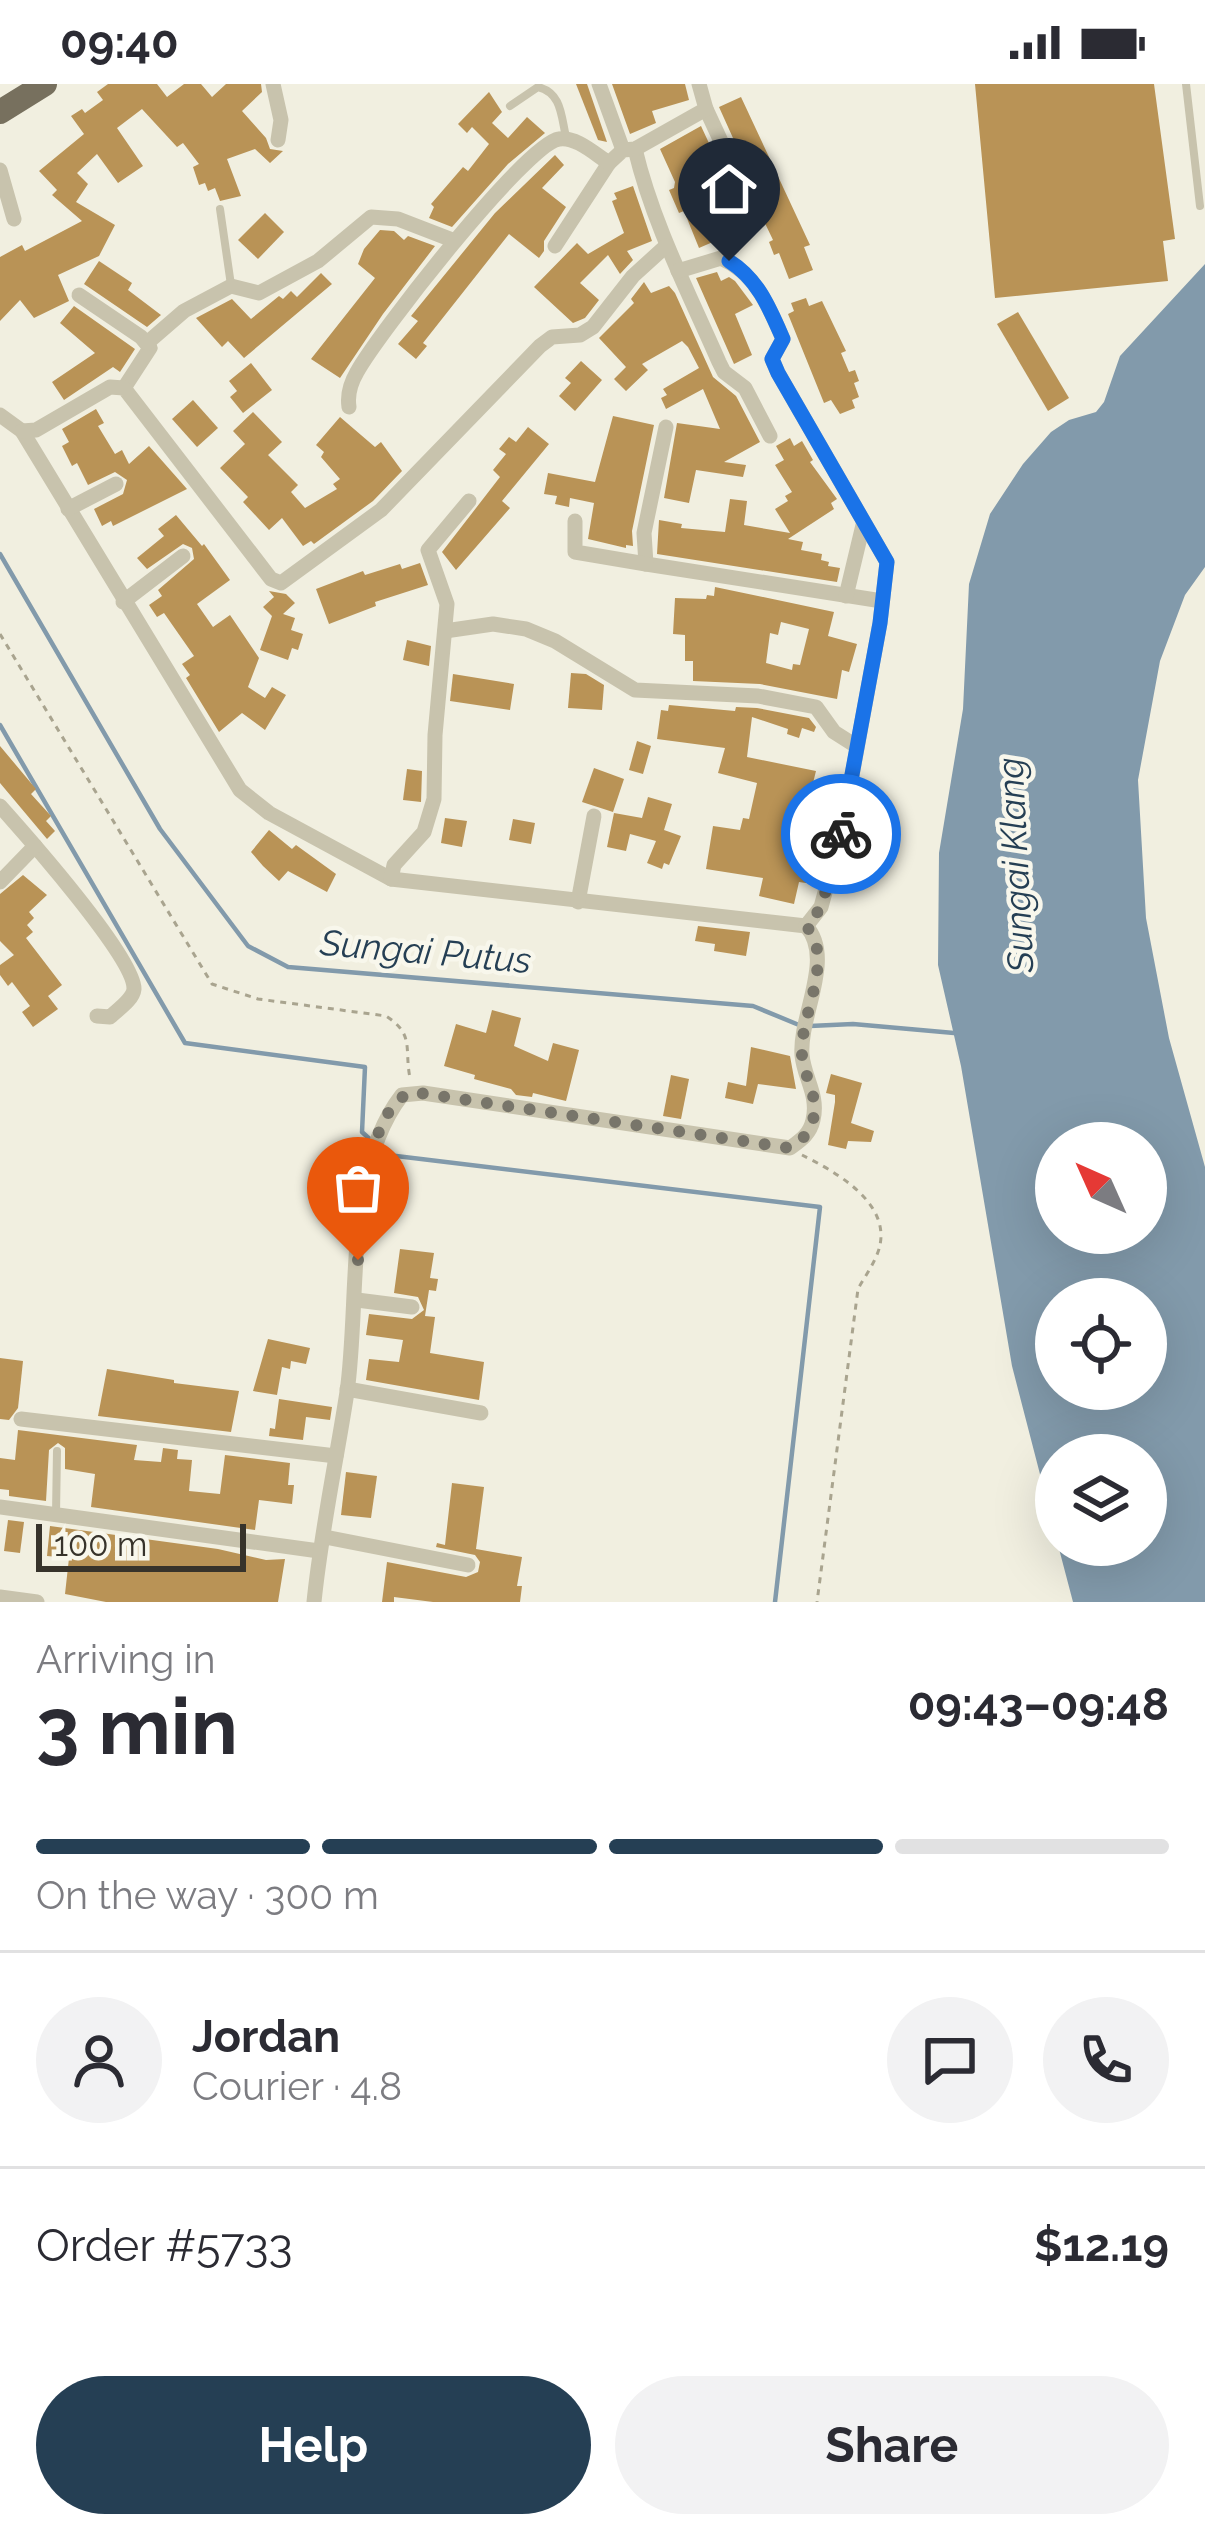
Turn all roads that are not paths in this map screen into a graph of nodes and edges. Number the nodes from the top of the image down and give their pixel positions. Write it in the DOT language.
graph roads {
  1 [pos="45,84"];
  2 [pos="273,84"];
  3 [pos="599,84"];
  4 [pos="699,84"];
  5 [pos="1186,84"];
  6 [pos="510,106"];
  7 [pos="706,109"];
  8 [pos="0,112"];
  9 [pos="566,139"];
  10 [pos="278,140"];
  11 [pos="629,149"];
  12 [pos="609,163"];
  13 [pos="731,163"];
  14 [pos="0,172"];
  15 [pos="1200,206"];
  16 [pos="220,209"];
  17 [pos="14,219"];
  18 [pos="455,241"];
  19 [pos="556,246"];
  20 [pos="666,246"];
  21 [pos="678,271"];
  22 [pos="231,286"];
  23 [pos="79,295"];
  24 [pos="147,343"];
  25 [pos="124,388"];
  26 [pos="349,407"];
  27 [pos="0,415"];
  28 [pos="666,427"];
  29 [pos="22,431"];
  30 [pos="770,436"];
  31 [pos="116,484"];
  32 [pos="469,500"];
  33 [pos="68,509"];
  34 [pos="575,521"];
  35 [pos="863,525"];
  36 [pos="183,556"];
  37 [pos="646,564"];
  38 [pos="846,596"];
  39 [pos="882,601"];
  40 [pos="123,602"];
  41 [pos="445,631"];
  42 [pos="856,746"];
  43 [pos="0,806"];
  44 [pos="594,816"];
  45 [pos="35,846"];
  46 [pos="392,879"];
  47 [pos="0,882"];
  48 [pos="578,902"];
  49 [pos="806,926"];
  50 [pos="97,1016"];
  51 [pos="357,1300"];
  52 [pos="412,1307"];
  53 [pos="347,1389"];
  54 [pos="481,1413"];
  55 [pos="21,1419"];
  56 [pos="56,1451"];
  57 [pos="336,1456"];
  58 [pos="0,1507"];
  59 [pos="56,1515"];
  60 [pos="322,1544"];
  61 [pos="468,1565"];
  62 [pos="0,1598"];
  63 [pos="37,1602"];
  64 [pos="314,1602"];
  1 -- 8 [label="main road"];
  2 -- 10 [label="street"];
  3 -- 11 [label="street"];
  4 -- 7 [label="street"];
  5 -- 15 [label="lane"];
  6 -- 9 [label="lane"];
  7 -- 11 [label="street"];
  7 -- 13 [label="street"];
  9 -- 12 [label="street"];
  9 -- 18 [label="street"];
  11 -- 12 [label="street"];
  11 -- 20 [label="street"];
  12 -- 19 [label="street"];
  14 -- 17 [label="street"];
  16 -- 22 [label="lane"];
  18 -- 22 [label="street"];
  18 -- 26 [label="street"];
  20 -- 21 [label="street"];
  20 -- 25 [label="street"];
  21 -- 30 [label="street"];
  21 -- 35 [label="street"];
  22 -- 24 [label="street"];
  23 -- 24 [label="street"];
  24 -- 25 [label="street"];
  25 -- 29 [label="street"];
  27 -- 29 [label="street"];
  28 -- 37 [label="street"];
  29 -- 33 [label="street"];
  31 -- 33 [label="street"];
  32 -- 41 [label="street"];
  33 -- 40 [label="street"];
  34 -- 37 [label="street"];
  35 -- 38 [label="street"];
  35 -- 39 [label="street"];
  36 -- 40 [label="street"];
  37 -- 38 [label="street"];
  38 -- 39 [label="street"];
  39 -- 42 [label="street"];
  40 -- 46 [label="street"];
  41 -- 42 [label="street"];
  41 -- 46 [label="street"];
  42 -- 49 [label="street"];
  43 -- 45 [label="street"];
  44 -- 48 [label="street"];
  45 -- 47 [label="street"];
  45 -- 50 [label="street"];
  46 -- 48 [label="street"];
  48 -- 49 [label="street"];
  49 -- 51 [label="street"];
  51 -- 52 [label="street"];
  51 -- 53 [label="street"];
  53 -- 54 [label="street"];
  53 -- 57 [label="street"];
  55 -- 57 [label="street"];
  56 -- 59 [label="lane"];
  57 -- 60 [label="street"];
  58 -- 59 [label="street"];
  59 -- 60 [label="street"];
  60 -- 61 [label="street"];
  60 -- 64 [label="street"];
  62 -- 63 [label="street"];
}
